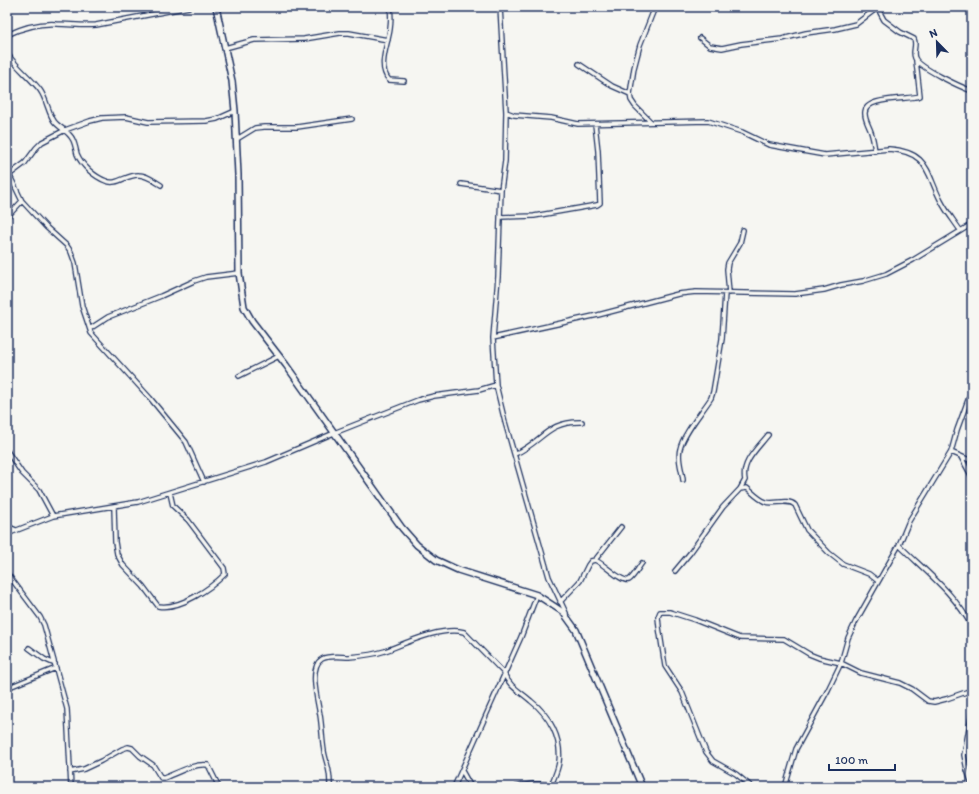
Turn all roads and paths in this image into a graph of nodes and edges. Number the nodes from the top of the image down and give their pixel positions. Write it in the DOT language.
graph roads {
  1 [pos="189,7"];
  2 [pos="216,7"];
  3 [pos="390,7"];
  4 [pos="500,7"];
  5 [pos="655,7"];
  6 [pos="877,8"];
  7 [pos="7,34"];
  8 [pos="700,38"];
  9 [pos="388,40"];
  10 [pos="225,48"];
  11 [pos="7,53"];
  12 [pos="916,61"];
  13 [pos="579,64"];
  14 [pos="404,81"];
  15 [pos="972,91"];
  16 [pos="630,94"];
  17 [pos="235,111"];
  18 [pos="506,112"];
  19 [pos="352,119"];
  20 [pos="650,121"];
  21 [pos="595,124"];
  22 [pos="65,130"];
  23 [pos="237,139"];
  24 [pos="875,151"];
  25 [pos="7,170"];
  26 [pos="10,175"];
  27 [pos="461,184"];
  28 [pos="161,185"];
  29 [pos="501,190"];
  30 [pos="22,201"];
  31 [pos="7,217"];
  32 [pos="500,217"];
  33 [pos="972,224"];
  34 [pos="743,230"];
  35 [pos="960,230"];
  36 [pos="239,273"];
  37 [pos="727,293"];
  38 [pos="91,328"];
  39 [pos="494,338"];
  40 [pos="279,356"];
  41 [pos="239,376"];
  42 [pos="496,385"];
  43 [pos="972,389"];
  44 [pos="582,422"];
  45 [pos="334,433"];
  46 [pos="768,434"];
  47 [pos="7,451"];
  48 [pos="951,452"];
  49 [pos="515,454"];
  50 [pos="961,457"];
  51 [pos="972,461"];
  52 [pos="972,476"];
  53 [pos="683,480"];
  54 [pos="204,482"];
  55 [pos="740,489"];
  56 [pos="170,493"];
  57 [pos="114,507"];
  58 [pos="54,516"];
  59 [pos="7,526"];
  60 [pos="621,527"];
  61 [pos="16,530"];
  62 [pos="7,534"];
  63 [pos="899,545"];
  64 [pos="595,560"];
  65 [pos="642,563"];
  66 [pos="675,571"];
  67 [pos="7,573"];
  68 [pos="878,581"];
  69 [pos="536,595"];
  70 [pos="560,602"];
  71 [pos="568,618"];
  72 [pos="972,627"];
  73 [pos="29,648"];
  74 [pos="841,663"];
  75 [pos="55,666"];
  76 [pos="504,673"];
  77 [pos="7,688"];
  78 [pos="972,690"];
  79 [pos="972,712"];
  80 [pos="966,743"];
  81 [pos="972,745"];
  82 [pos="462,771"];
  83 [pos="70,772"];
  84 [pos="972,784"];
  85 [pos="553,786"];
  86 [pos="71,787"];
  87 [pos="219,787"];
  88 [pos="330,787"];
  89 [pos="454,787"];
  90 [pos="471,787"];
  91 [pos="516,787"];
  92 [pos="642,787"];
  93 [pos="752,787"];
  94 [pos="785,787"];
  1 -- 7 [label="street"];
  2 -- 10 [label="main road"];
  3 -- 9 [label="street"];
  4 -- 18 [label="street"];
  5 -- 16 [label="street"];
  6 -- 8 [label="street"];
  6 -- 12 [label="street"];
  9 -- 10 [label="street"];
  9 -- 14 [label="street"];
  10 -- 17 [label="main road"];
  11 -- 22 [label="street"];
  12 -- 15 [label="street"];
  12 -- 24 [label="street"];
  13 -- 16 [label="street"];
  16 -- 20 [label="street"];
  17 -- 22 [label="street"];
  17 -- 23 [label="main road"];
  18 -- 21 [label="street"];
  18 -- 29 [label="street"];
  19 -- 23 [label="street"];
  20 -- 21 [label="street"];
  20 -- 24 [label="street"];
  21 -- 32 [label="street"];
  22 -- 26 [label="street"];
  22 -- 28 [label="street"];
  23 -- 36 [label="main road"];
  24 -- 35 [label="street"];
  25 -- 26 [label="street"];
  26 -- 30 [label="street"];
  27 -- 29 [label="street"];
  29 -- 32 [label="street"];
  30 -- 31 [label="street"];
  30 -- 38 [label="street"];
  32 -- 39 [label="street"];
  33 -- 35 [label="street"];
  34 -- 37 [label="street"];
  35 -- 37 [label="street"];
  36 -- 38 [label="street"];
  36 -- 40 [label="main road"];
  37 -- 39 [label="street"];
  37 -- 53 [label="street"];
  38 -- 54 [label="street"];
  39 -- 42 [label="street"];
  40 -- 41 [label="street"];
  40 -- 45 [label="main road"];
  42 -- 45 [label="street"];
  42 -- 49 [label="street"];
  43 -- 48 [label="street"];
  44 -- 49 [label="street"];
  45 -- 54 [label="street"];
  45 -- 69 [label="main road"];
  46 -- 55 [label="street"];
  47 -- 58 [label="street"];
  48 -- 50 [label="street"];
  48 -- 63 [label="street"];
  49 -- 70 [label="street"];
  50 -- 51 [label="street"];
  50 -- 52 [label="street"];
  54 -- 56 [label="street"];
  55 -- 66 [label="street"];
  55 -- 68 [label="street"];
  56 -- 57 [label="street"];
  56 -- 57 [label="street"];
  57 -- 58 [label="street"];
  58 -- 61 [label="street"];
  59 -- 61 [label="street"];
  60 -- 64 [label="street"];
  61 -- 62 [label="street"];
  63 -- 68 [label="street"];
  63 -- 72 [label="street"];
  64 -- 65 [label="street"];
  64 -- 70 [label="street"];
  67 -- 75 [label="street"];
  68 -- 74 [label="street"];
  69 -- 71 [label="main road"];
  69 -- 76 [label="street"];
  70 -- 71 [label="street"];
  71 -- 92 [label="main road"];
  73 -- 75 [label="street"];
  74 -- 78 [label="street"];
  74 -- 93 [label="street"];
  74 -- 94 [label="street"];
  75 -- 77 [label="street"];
  75 -- 83 [label="street"];
  76 -- 82 [label="street"];
  76 -- 85 [label="street"];
  76 -- 88 [label="street"];
  79 -- 80 [label="street"];
  80 -- 81 [label="street"];
  80 -- 84 [label="street"];
  82 -- 89 [label="street"];
  82 -- 90 [label="street"];
  83 -- 86 [label="street"];
  83 -- 87 [label="street"];
  85 -- 91 [label="street"];
}
